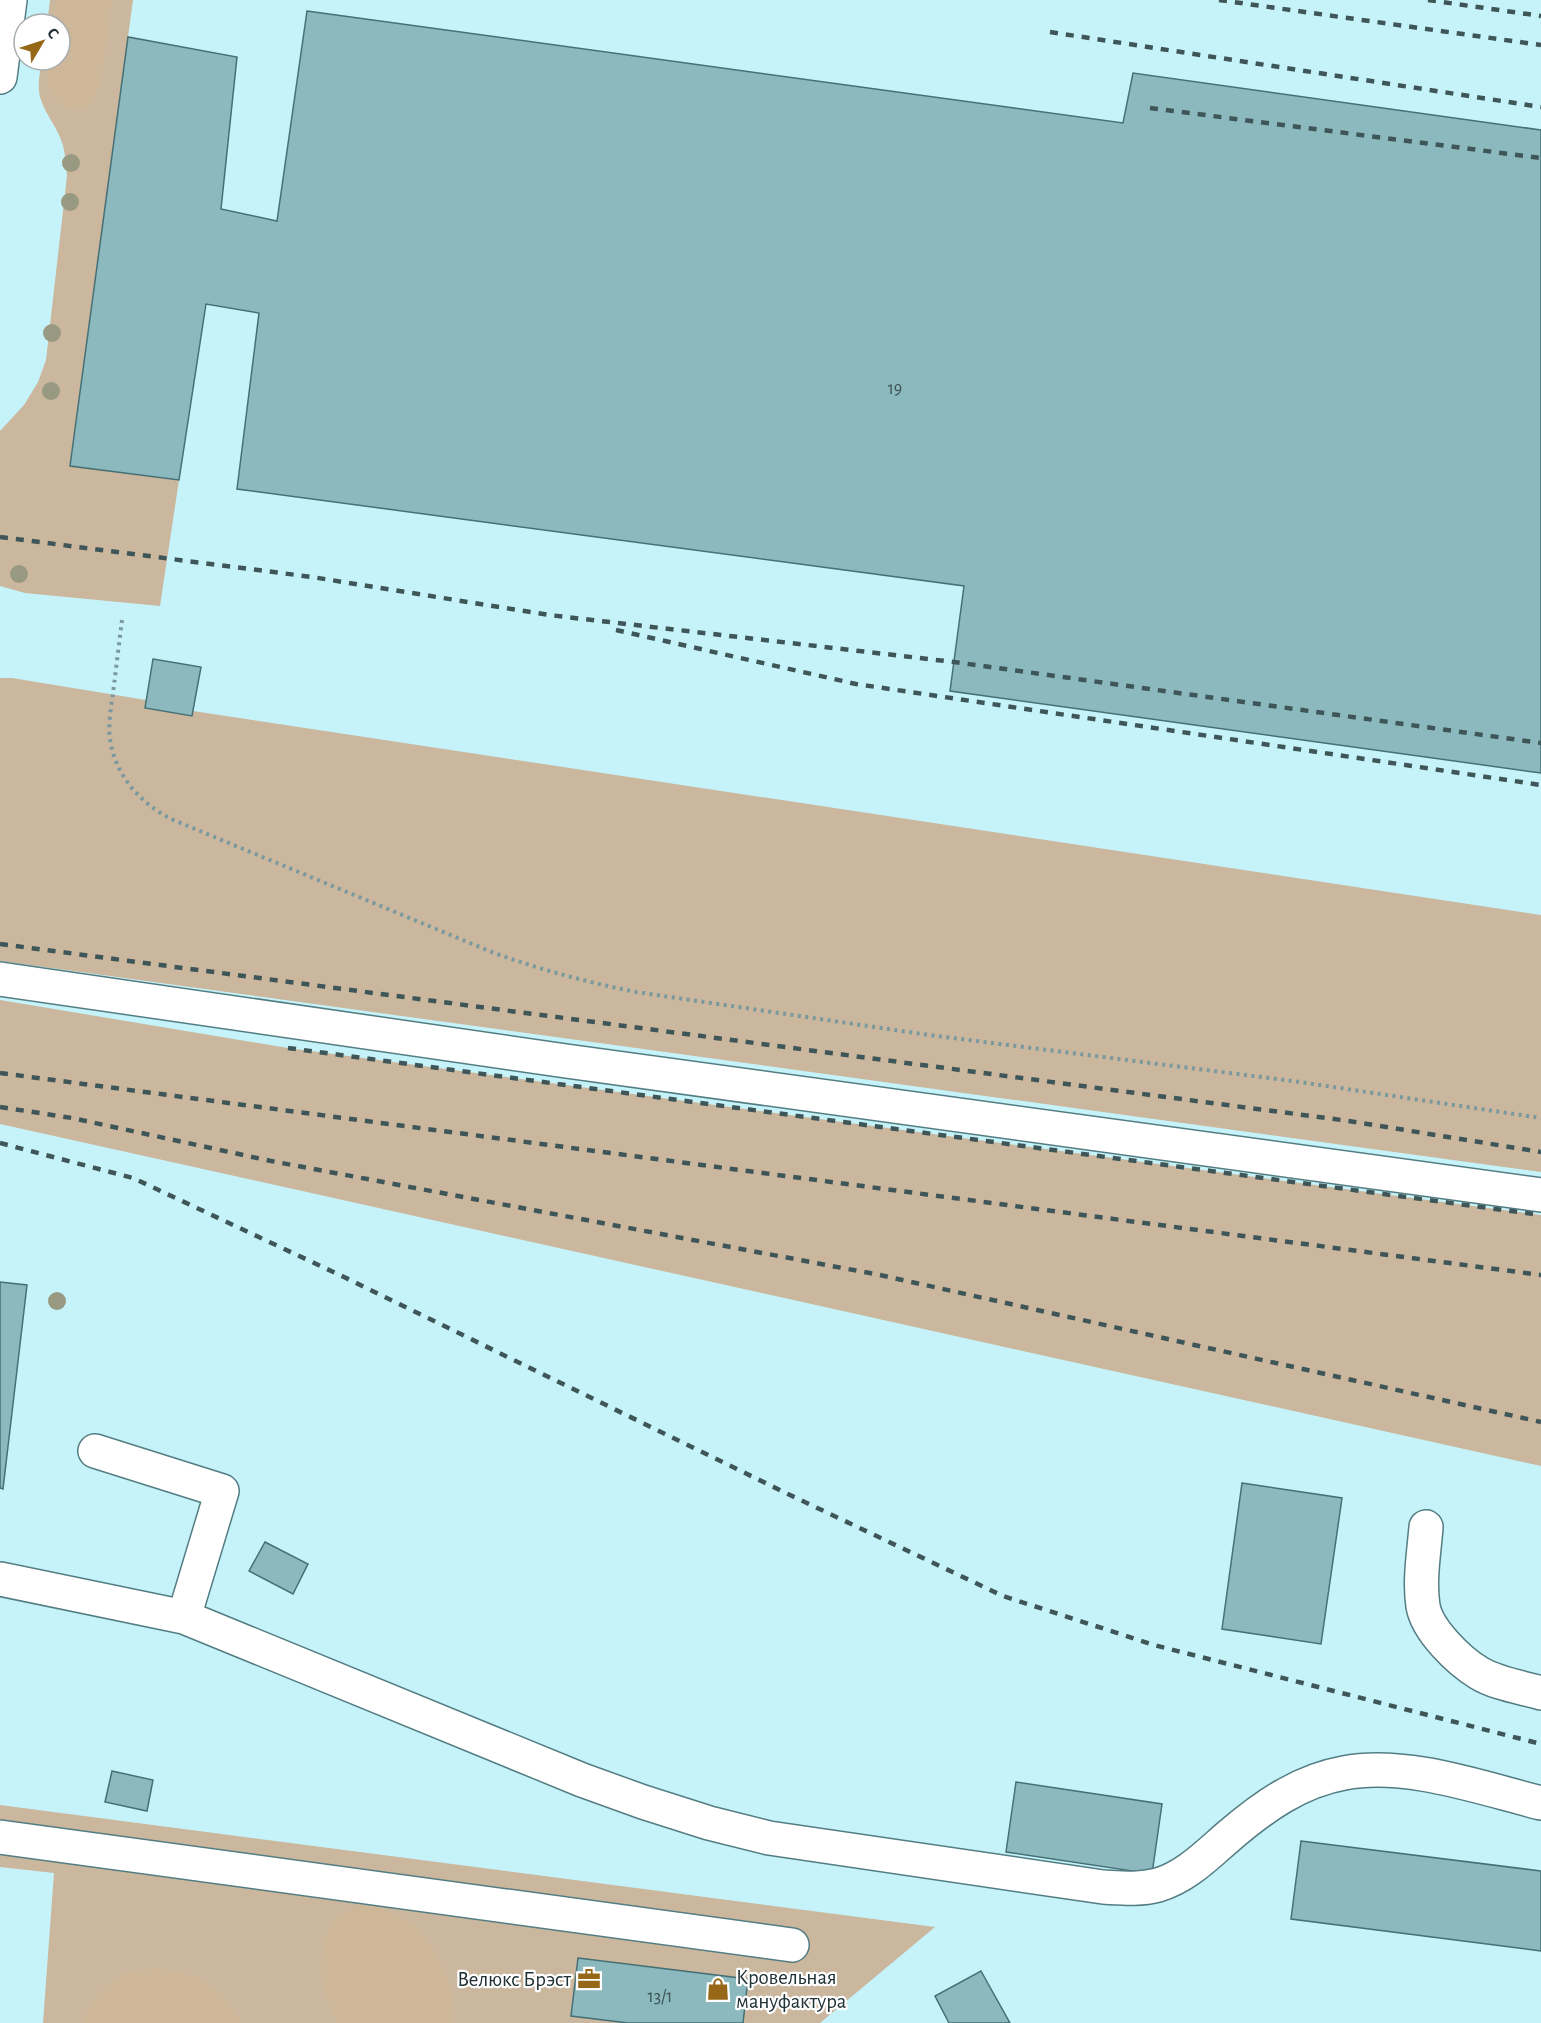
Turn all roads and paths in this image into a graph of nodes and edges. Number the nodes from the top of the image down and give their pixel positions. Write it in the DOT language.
graph roads {
  1 [pos="10,0"];
  2 [pos="0,71"];
  3 [pos="122,620"];
  4 [pos="0,979"];
  5 [pos="1541,1118"];
  6 [pos="1541,1195"];
  7 [pos="95,1451"];
  8 [pos="1426,1527"];
  9 [pos="0,1579"];
  10 [pos="184,1617"];
  11 [pos="1541,1693"];
  12 [pos="1541,1803"];
  13 [pos="0,1837"];
  14 [pos="792,1945"];
  1 -- 2 [label="street"];
  3 -- 5 [label="path"];
  4 -- 6 [label="street"];
  7 -- 10 [label="street"];
  8 -- 11 [label="street"];
  9 -- 10 [label="street"];
  10 -- 12 [label="street"];
  13 -- 14 [label="street"];
}
